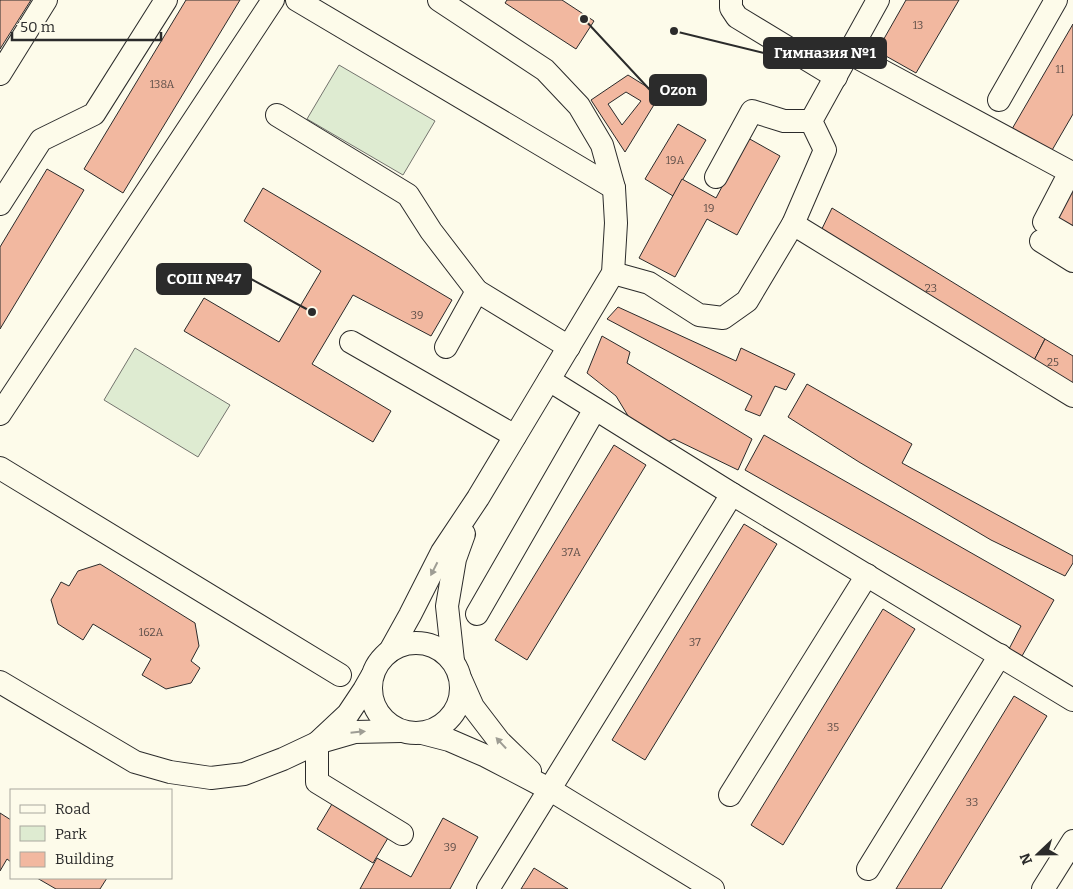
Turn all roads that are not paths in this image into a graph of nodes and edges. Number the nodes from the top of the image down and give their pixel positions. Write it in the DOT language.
graph roads {
  1 [pos="46,0"];
  2 [pos="166,0"];
  3 [pos="272,0"];
  4 [pos="298,0"];
  5 [pos="439,0"];
  6 [pos="731,0"];
  7 [pos="878,0"];
  8 [pos="1056,0"];
  9 [pos="467,8"];
  10 [pos="849,52"];
  11 [pos="0,74"];
  12 [pos="836,77"];
  13 [pos="999,100"];
  14 [pos="277,115"];
  15 [pos="811,121"];
  16 [pos="716,177"];
  17 [pos="614,188"];
  18 [pos="0,204"];
  19 [pos="793,224"];
  20 [pos="1073,239"];
  21 [pos="1041,241"];
  22 [pos="1073,261"];
  23 [pos="613,273"];
  24 [pos="477,291"];
  25 [pos="351,342"];
  26 [pos="446,347"];
  27 [pos="569,347"];
  28 [pos="548,380"];
  29 [pos="1073,396"];
  30 [pos="595,409"];
  31 [pos="0,414"];
  32 [pos="515,436"];
  33 [pos="0,468"];
  34 [pos="732,494"];
  35 [pos="478,498"];
  36 [pos="866,575"];
  37 [pos="477,614"];
  38 [pos="390,650"];
  39 [pos="1000,655"];
  40 [pos="457,671"];
  41 [pos="373,673"];
  42 [pos="340,675"];
  43 [pos="0,682"];
  44 [pos="1073,700"];
  45 [pos="411,732"];
  46 [pos="317,743"];
  47 [pos="548,789"];
  48 [pos="730,795"];
  49 [pos="402,834"];
  50 [pos="1073,841"];
  51 [pos="868,869"];
  52 [pos="488,889"];
  53 [pos="713,889"];
  54 [pos="1043,889"];
  1 -- 11 [label="street"];
  2 -- 18 [label="street"];
  3 -- 31 [label="street"];
  4 -- 17 [label="street"];
  5 -- 9 [label="street"];
  6 -- 12 [label="street"];
  7 -- 10 [label="street"];
  8 -- 13 [label="street"];
  9 -- 17 [label="street"];
  10 -- 12 [label="street"];
  10 -- 20 [label="street"];
  12 -- 15 [label="street"];
  14 -- 24 [label="street"];
  15 -- 16 [label="street"];
  15 -- 19 [label="street"];
  17 -- 23 [label="street"];
  19 -- 23 [label="street"];
  19 -- 29 [label="street"];
  21 -- 22 [label="street"];
  23 -- 27 [label="street"];
  24 -- 26 [label="street"];
  24 -- 27 [label="street"];
  25 -- 32 [label="street"];
  27 -- 28 [label="street"];
  28 -- 30 [label="street"];
  28 -- 32 [label="street"];
  30 -- 34 [label="street"];
  30 -- 37 [label="street"];
  32 -- 35 [label="street"];
  33 -- 42 [label="street"];
  34 -- 36 [label="street"];
  34 -- 47 [label="street"];
  35 -- 38 [label="street, one-way"];
  35 -- 40 [label="street"];
  36 -- 39 [label="street"];
  36 -- 48 [label="street"];
  38 -- 40 [label="street"];
  38 -- 41 [label="street"];
  39 -- 44 [label="street"];
  39 -- 51 [label="street"];
  40 -- 45 [label="street"];
  47 -- 40 [label="street, one-way"];
  41 -- 45 [label="street"];
  41 -- 46 [label="street"];
  43 -- 46 [label="street"];
  46 -- 45 [label="street, one-way"];
  45 -- 47 [label="street"];
  46 -- 49 [label="street"];
  47 -- 52 [label="street"];
  47 -- 53 [label="street"];
  50 -- 54 [label="street"];
}
